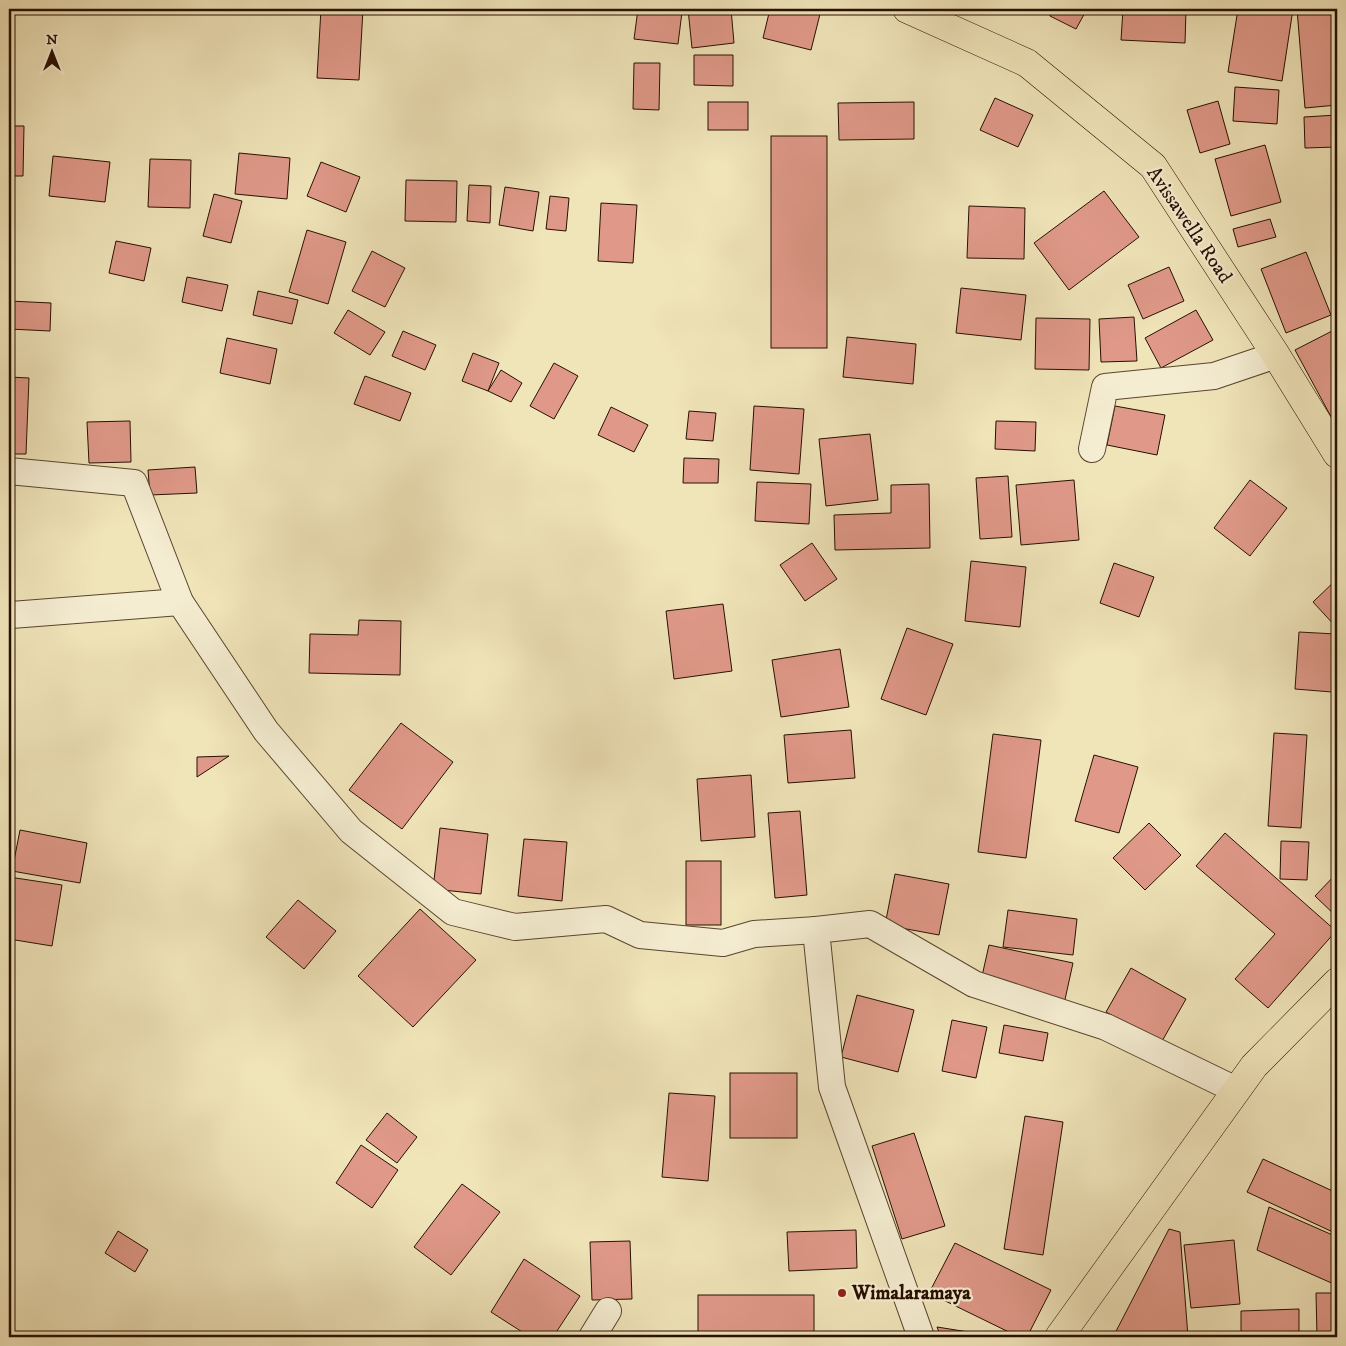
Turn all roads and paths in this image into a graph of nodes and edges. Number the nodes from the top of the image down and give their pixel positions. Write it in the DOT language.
graph roads {
  1 [pos="907,9"];
  2 [pos="1276,355"];
  3 [pos="1092,449"];
  4 [pos="1337,454"];
  5 [pos="9,471"];
  6 [pos="180,602"];
  7 [pos="12,615"];
  8 [pos="816,930"];
  9 [pos="1337,982"];
  10 [pos="1236,1090"];
  11 [pos="608,1311"];
  12 [pos="592,1337"];
  13 [pos="921,1337"];
  14 [pos="1060,1337"];
  1 -- 2 [label="main road, Avissawella Road"];
  2 -- 3 [label="street"];
  2 -- 4 [label="main road, Avissawella Road"];
  5 -- 6 [label="street"];
  6 -- 7 [label="street"];
  6 -- 8 [label="street"];
  8 -- 10 [label="street"];
  8 -- 13 [label="street"];
  9 -- 10 [label="main road"];
  10 -- 14 [label="main road"];
  11 -- 12 [label="street"];
}
